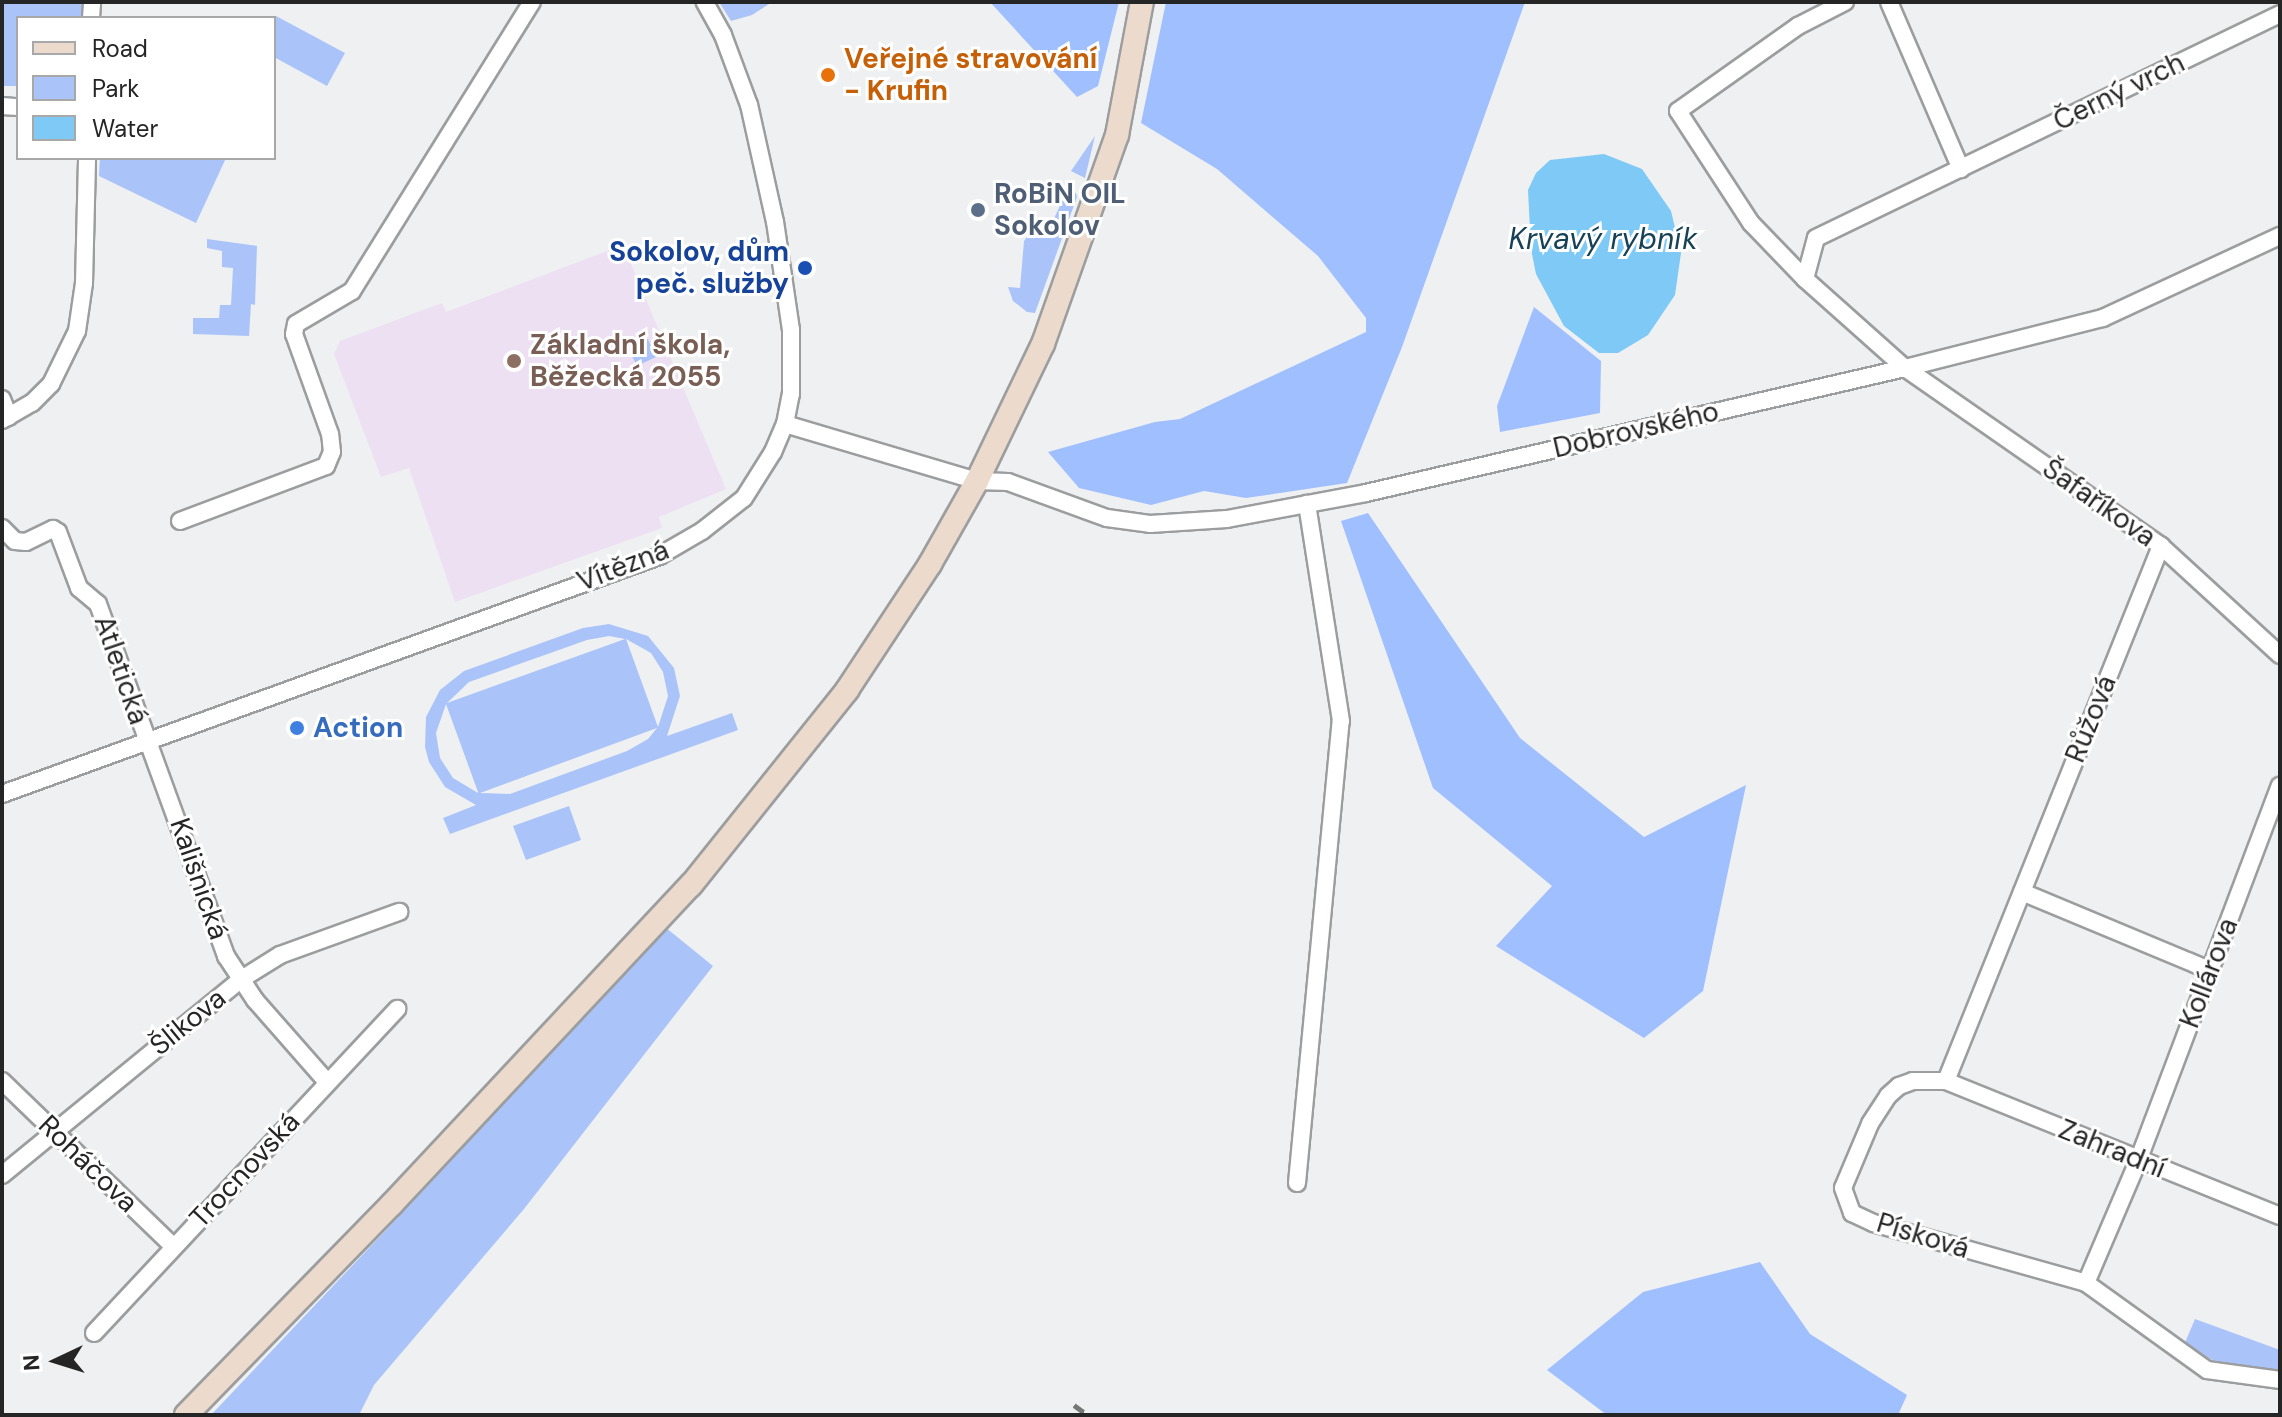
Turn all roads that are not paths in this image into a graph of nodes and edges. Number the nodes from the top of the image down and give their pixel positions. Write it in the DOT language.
graph roads {
  1 [pos="532,2"];
  2 [pos="705,2"];
  3 [pos="1142,2"];
  4 [pos="1845,2"];
  5 [pos="1889,2"];
  6 [pos="2277,13"];
  7 [pos="87,160"];
  8 [pos="1961,169"];
  9 [pos="2280,236"];
  10 [pos="1805,279"];
  11 [pos="1905,368"];
  12 [pos="2,399"];
  13 [pos="6,418"];
  14 [pos="785,424"];
  15 [pos="977,481"];
  16 [pos="1307,504"];
  17 [pos="180,521"];
  18 [pos="2,528"];
  19 [pos="2161,546"];
  20 [pos="2280,655"];
  21 [pos="147,742"];
  22 [pos="2280,786"];
  23 [pos="2,794"];
  24 [pos="2022,892"];
  25 [pos="399,912"];
  26 [pos="2209,970"];
  27 [pos="240,980"];
  28 [pos="397,1009"];
  29 [pos="2,1081"];
  30 [pos="1946,1081"];
  31 [pos="327,1082"];
  32 [pos="54,1132"];
  33 [pos="2138,1161"];
  34 [pos="2,1175"];
  35 [pos="1297,1183"];
  36 [pos="2280,1216"];
  37 [pos="174,1247"];
  38 [pos="2086,1283"];
  39 [pos="94,1333"];
  40 [pos="2280,1380"];
  41 [pos="186,1415"];
  1 -- 17 [label="street"];
  2 -- 14 [label="street, Vítězná"];
  3 -- 15 [label="main road"];
  4 -- 10 [label="street"];
  5 -- 8 [label="street"];
  6 -- 8 [label="street, Černý vrch"];
  7 -- 13 [label="street"];
  8 -- 10 [label="street, Černý vrch"];
  9 -- 11 [label="street, Dobrovského"];
  10 -- 11 [label="street"];
  11 -- 16 [label="street, Dobrovského"];
  11 -- 19 [label="street, Šafaříkova"];
  12 -- 13 [label="street"];
  14 -- 15 [label="street, Dobrovského"];
  14 -- 21 [label="street, Vítězná"];
  15 -- 16 [label="street, Dobrovského"];
  15 -- 41 [label="main road"];
  16 -- 35 [label="street"];
  18 -- 21 [label="street, Atletická"];
  19 -- 20 [label="street, Šafaříkova"];
  19 -- 24 [label="street, Růžová"];
  21 -- 23 [label="street, Vítězná"];
  21 -- 27 [label="street, Kališnická"];
  22 -- 26 [label="street, Kollárova"];
  24 -- 26 [label="street"];
  24 -- 30 [label="street, Růžová"];
  25 -- 27 [label="street, Šlikova"];
  26 -- 33 [label="street, Kollárova"];
  27 -- 31 [label="street, Kališnická"];
  27 -- 32 [label="street, Šlikova"];
  28 -- 31 [label="street, Trocnovská"];
  29 -- 32 [label="street, Roháčova"];
  30 -- 33 [label="street, Zahradní"];
  30 -- 38 [label="street, Písková"];
  31 -- 37 [label="street, Trocnovská"];
  32 -- 34 [label="street, Šlikova"];
  32 -- 37 [label="street, Roháčova"];
  33 -- 36 [label="street, Zahradní"];
  33 -- 38 [label="street"];
  37 -- 39 [label="street, Trocnovská"];
  38 -- 40 [label="street, Písková"];
}
